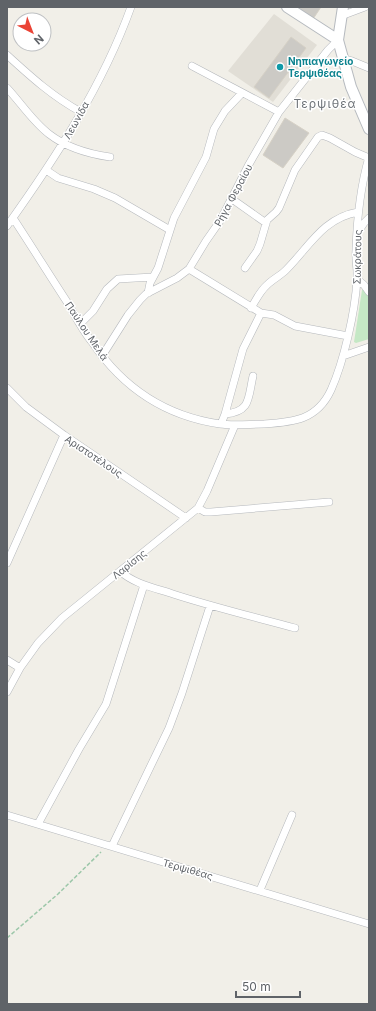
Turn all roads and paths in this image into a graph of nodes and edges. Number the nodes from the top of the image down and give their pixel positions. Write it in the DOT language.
graph roads {
  1 [pos="131,7"];
  2 [pos="287,7"];
  3 [pos="365,7"];
  4 [pos="342,12"];
  5 [pos="338,40"];
  6 [pos="7,55"];
  7 [pos="344,59"];
  8 [pos="192,66"];
  9 [pos="369,68"];
  10 [pos="7,88"];
  11 [pos="242,93"];
  12 [pos="81,112"];
  13 [pos="279,112"];
  14 [pos="369,129"];
  15 [pos="64,143"];
  16 [pos="110,157"];
  17 [pos="369,157"];
  18 [pos="46,170"];
  19 [pos="232,199"];
  20 [pos="358,212"];
  21 [pos="13,218"];
  22 [pos="369,218"];
  23 [pos="266,223"];
  24 [pos="7,226"];
  25 [pos="170,230"];
  26 [pos="357,233"];
  27 [pos="245,268"];
  28 [pos="189,269"];
  29 [pos="154,277"];
  30 [pos="357,279"];
  31 [pos="369,292"];
  32 [pos="148,293"];
  33 [pos="251,308"];
  34 [pos="261,313"];
  35 [pos="80,324"];
  36 [pos="348,336"];
  37 [pos="369,347"];
  38 [pos="102,356"];
  39 [pos="343,356"];
  40 [pos="253,376"];
  41 [pos="7,388"];
  42 [pos="225,414"];
  43 [pos="221,424"];
  44 [pos="235,425"];
  45 [pos="64,435"];
  46 [pos="329,502"];
  47 [pos="198,508"];
  48 [pos="186,518"];
  49 [pos="7,563"];
  50 [pos="120,571"];
  51 [pos="144,585"];
  52 [pos="210,606"];
  53 [pos="295,628"];
  54 [pos="7,660"];
  55 [pos="20,668"];
  56 [pos="7,692"];
  57 [pos="7,815"];
  58 [pos="292,815"];
  59 [pos="38,824"];
  60 [pos="110,846"];
  61 [pos="260,890"];
  62 [pos="369,924"];
  63 [pos="7,938"];
  1 -- 12 [label="street, Λεωνίδα"];
  2 -- 5 [label="street"];
  3 -- 4 [label="street"];
  4 -- 5 [label="street"];
  5 -- 7 [label="street"];
  5 -- 13 [label="street, Ρήγα Φεραίου"];
  6 -- 12 [label="street"];
  7 -- 9 [label="street"];
  7 -- 14 [label="street"];
  8 -- 11 [label="street"];
  10 -- 15 [label="street"];
  11 -- 13 [label="street"];
  11 -- 25 [label="street"];
  12 -- 15 [label="street, Λεωνίδα"];
  13 -- 19 [label="street, Ρήγα Φεραίου"];
  15 -- 16 [label="street"];
  15 -- 18 [label="street, Λεωνίδα"];
  17 -- 20 [label="street, Σωκράτους"];
  17 -- 23 [label="street"];
  18 -- 21 [label="street, Λεωνίδα"];
  18 -- 25 [label="street"];
  19 -- 23 [label="street"];
  19 -- 28 [label="street, Ρήγα Φεραίου"];
  20 -- 26 [label="street, Σωκράτους"];
  20 -- 33 [label="street"];
  21 -- 24 [label="street, Λεωνίδα"];
  21 -- 35 [label="street, Παύλου Μελά"];
  22 -- 26 [label="street"];
  23 -- 27 [label="street"];
  25 -- 29 [label="street"];
  26 -- 30 [label="street, Σωκράτους"];
  28 -- 32 [label="street, Ρήγα Φεραίου"];
  28 -- 33 [label="street"];
  29 -- 32 [label="street"];
  29 -- 35 [label="street"];
  30 -- 31 [label="street"];
  30 -- 36 [label="street, Σωκράτους"];
  32 -- 38 [label="street, Ρήγα Φεραίου"];
  33 -- 34 [label="street"];
  34 -- 36 [label="street"];
  34 -- 42 [label="street"];
  35 -- 38 [label="street, Παύλου Μελά"];
  36 -- 39 [label="street, Σωκράτους"];
  37 -- 39 [label="street"];
  38 -- 43 [label="street, Παύλου Μελά"];
  39 -- 44 [label="street, Σωκράτους"];
  40 -- 42 [label="street"];
  41 -- 45 [label="street, Αριστοτέλους"];
  42 -- 43 [label="street"];
  43 -- 44 [label="street, Παύλου Μελά"];
  44 -- 47 [label="street, Λαρίσης"];
  45 -- 48 [label="street, Αριστοτέλους"];
  45 -- 49 [label="street"];
  46 -- 47 [label="street"];
  47 -- 48 [label="street, Λαρίσης"];
  48 -- 50 [label="street, Λαρίσης"];
  50 -- 51 [label="street"];
  50 -- 55 [label="street, Λαρίσης"];
  51 -- 52 [label="street"];
  51 -- 59 [label="street"];
  52 -- 53 [label="street"];
  52 -- 60 [label="street"];
  54 -- 55 [label="street"];
  55 -- 56 [label="street, Λαρίσης"];
  57 -- 59 [label="street, Τερψιθέας"];
  58 -- 61 [label="street"];
  59 -- 60 [label="street, Τερψιθέας"];
  60 -- 61 [label="street, Τερψιθέας"];
  60 -- 63 [label="path"];
  61 -- 62 [label="street, Τερψιθέας"];
}
